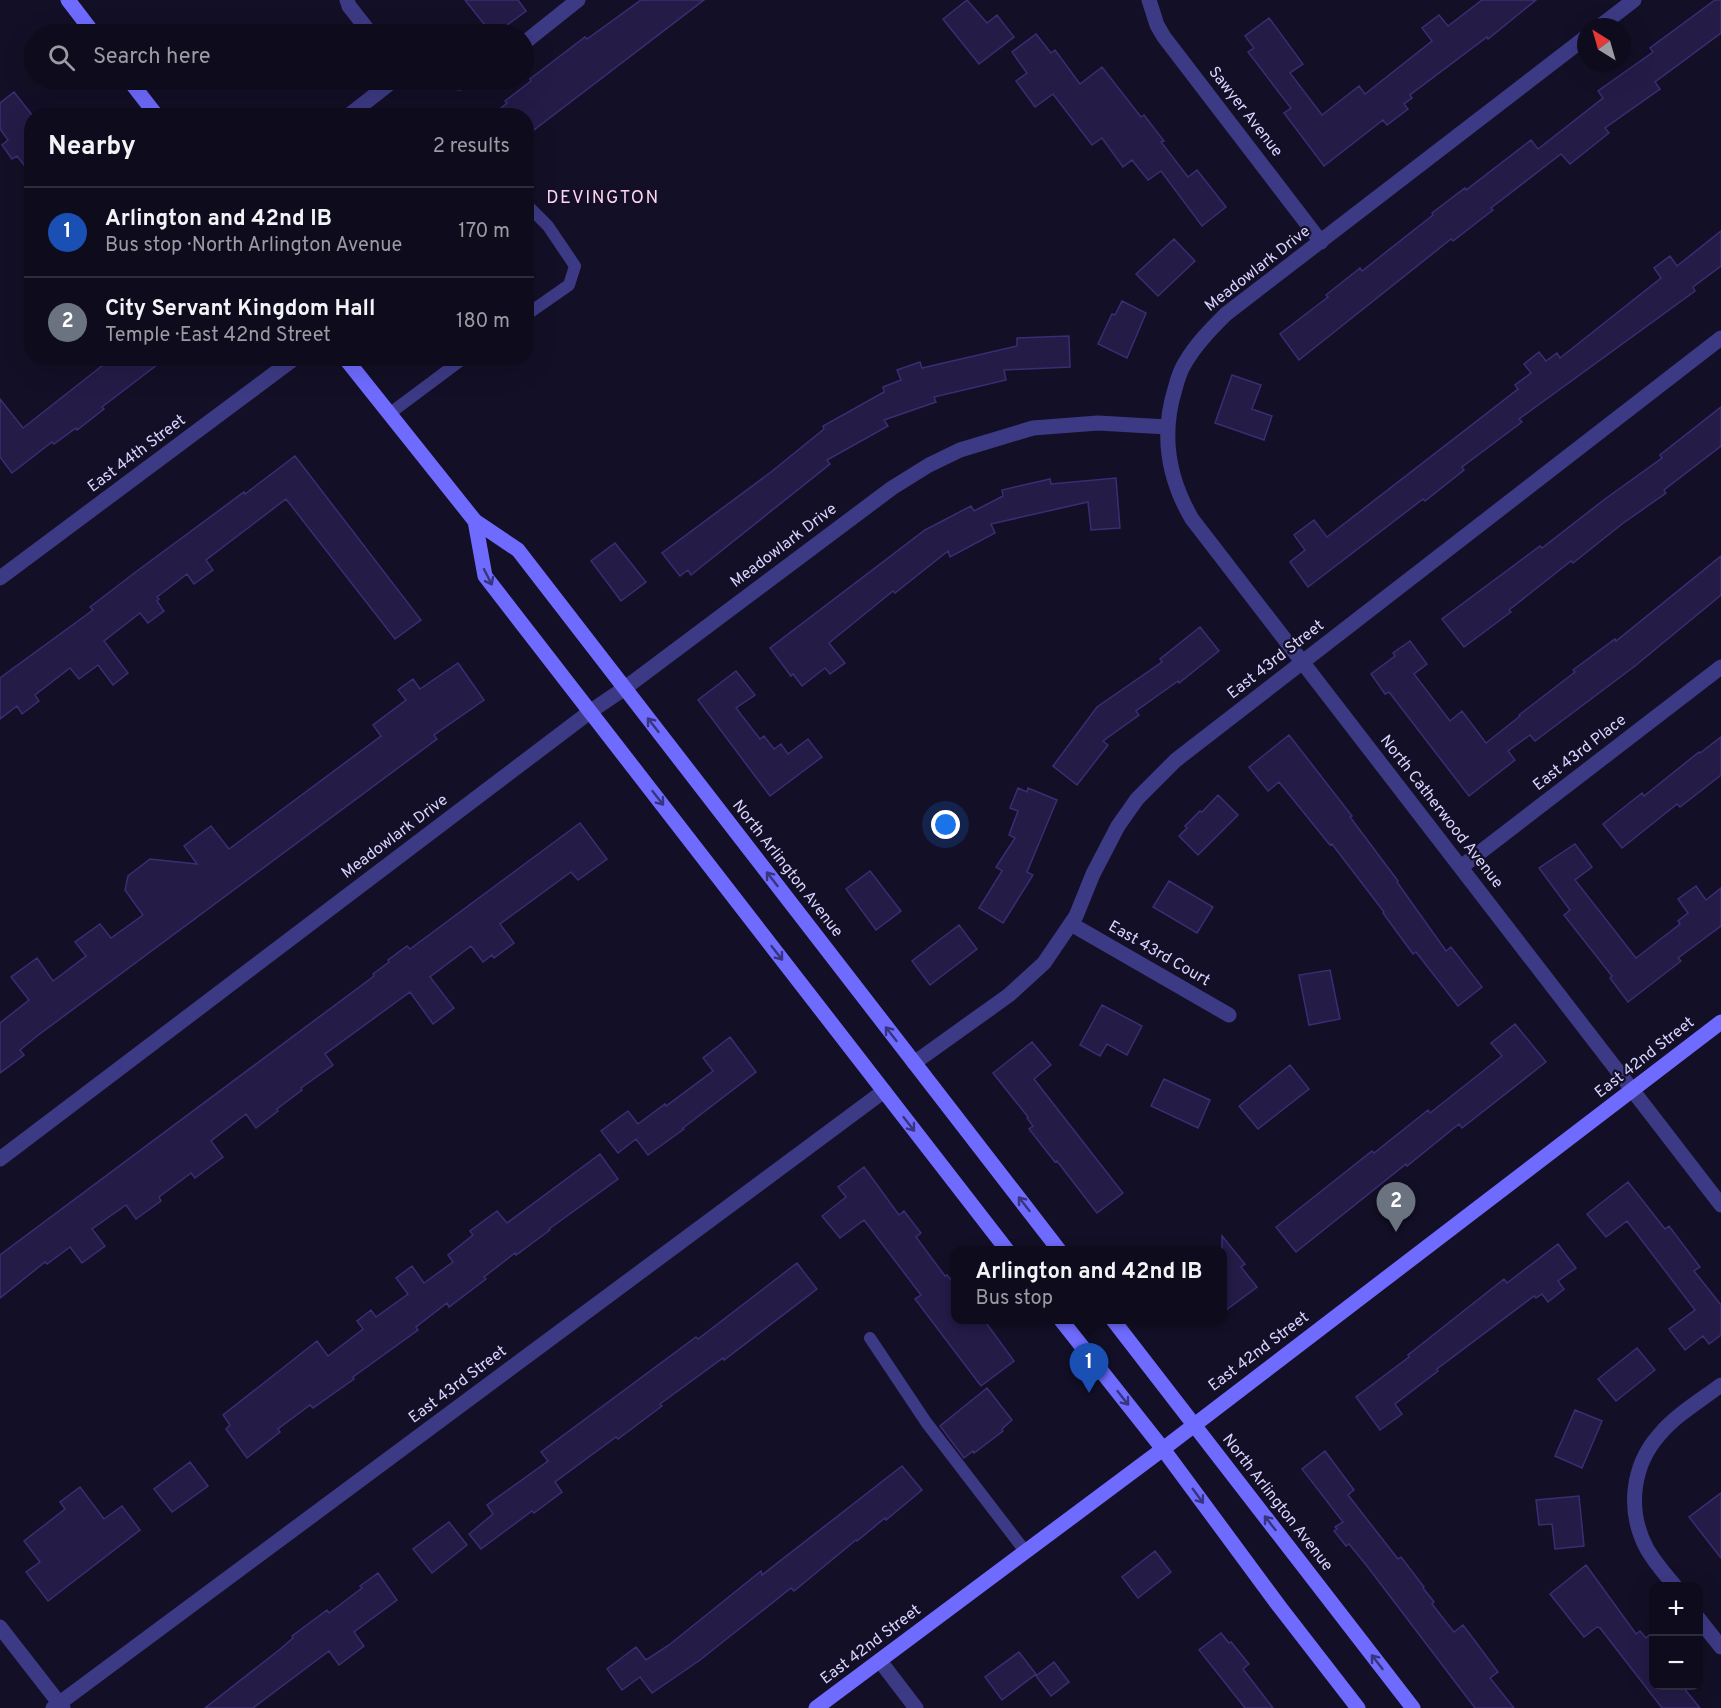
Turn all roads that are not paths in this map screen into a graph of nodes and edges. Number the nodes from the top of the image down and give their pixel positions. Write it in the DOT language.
graph roads {
  1 [pos="68,0"];
  2 [pos="347,0"];
  3 [pos="578,0"];
  4 [pos="1149,0"];
  5 [pos="1634,0"];
  6 [pos="1611,18"];
  7 [pos="86,24"];
  8 [pos="363,24"];
  9 [pos="534,35"];
  10 [pos="1577,44"];
  11 [pos="137,90"];
  12 [pos="381,90"];
  13 [pos="151,108"];
  14 [pos="358,108"];
  15 [pos="534,211"];
  16 [pos="1321,242"];
  17 [pos="534,309"];
  18 [pos="1721,338"];
  19 [pos="284,366"];
  20 [pos="351,366"];
  21 [pos="453,366"];
  22 [pos="389,414"];
  23 [pos="1167,427"];
  24 [pos="475,521"];
  25 [pos="0,578"];
  26 [pos="1303,662"];
  27 [pos="1721,667"];
  28 [pos="625,688"];
  29 [pos="591,711"];
  30 [pos="1461,867"];
  31 [pos="1071,924"];
  32 [pos="1229,1015"];
  33 [pos="1721,1022"];
  34 [pos="914,1063"];
  35 [pos="1633,1090"];
  36 [pos="884,1091"];
  37 [pos="0,1159"];
  38 [pos="1721,1205"];
  39 [pos="1003,1246"];
  40 [pos="1055,1246"];
  41 [pos="1064,1324"];
  42 [pos="1116,1324"];
  43 [pos="870,1338"];
  44 [pos="1721,1385"];
  45 [pos="1193,1425"];
  46 [pos="1163,1449"];
  47 [pos="1025,1551"];
  48 [pos="1671,1582"];
  49 [pos="1703,1624"];
  50 [pos="0,1627"];
  51 [pos="1721,1647"];
  52 [pos="879,1661"];
  53 [pos="58,1707"];
  54 [pos="816,1708"];
  55 [pos="916,1708"];
  56 [pos="1358,1708"];
  57 [pos="1413,1708"];
  1 -- 7 [label="main road"];
  2 -- 8 [label="street"];
  3 -- 9 [label="street"];
  4 -- 16 [label="street, Sawyer Avenue"];
  5 -- 6 [label="street"];
  10 -- 16 [label="street, Meadowlark Drive"];
  11 -- 13 [label="main road"];
  12 -- 14 [label="street"];
  15 -- 17 [label="lane"];
  16 -- 23 [label="street, Meadowlark Drive"];
  18 -- 26 [label="street, East 43rd Street"];
  19 -- 25 [label="street, East 44th Street"];
  20 -- 22 [label="main road, North Arlington Avenue"];
  21 -- 22 [label="lane"];
  22 -- 24 [label="main road, North Arlington Avenue"];
  23 -- 26 [label="street, North Catherwood Avenue"];
  23 -- 28 [label="street, Meadowlark Drive"];
  24 -- 28 [label="main road, North Arlington Avenue"];
  24 -- 29 [label="main road, North Arlington Avenue, one-way"];
  26 -- 30 [label="street, North Catherwood Avenue"];
  26 -- 31 [label="street, East 43rd Street"];
  27 -- 30 [label="street, East 43rd Place"];
  28 -- 29 [label="street, Meadowlark Drive"];
  34 -- 28 [label="main road, North Arlington Avenue, one-way"];
  29 -- 36 [label="main road, North Arlington Avenue, one-way"];
  29 -- 37 [label="street, Meadowlark Drive"];
  30 -- 35 [label="street, North Catherwood Avenue"];
  31 -- 32 [label="street, East 43rd Court"];
  31 -- 34 [label="street, East 43rd Street"];
  33 -- 35 [label="main road, East 42nd Street"];
  40 -- 34 [label="main road, North Arlington Avenue, one-way"];
  35 -- 38 [label="street, North Catherwood Avenue"];
  35 -- 45 [label="main road, East 42nd Street"];
  36 -- 39 [label="main road, North Arlington Avenue, one-way"];
  36 -- 53 [label="street, East 43rd Street"];
  41 -- 46 [label="main road, one-way"];
  42 -- 45 [label="main road, North Arlington Avenue"];
  43 -- 47 [label="lane"];
  44 -- 48 [label="street"];
  45 -- 46 [label="main road, East 42nd Street"];
  57 -- 45 [label="main road, North Arlington Avenue, one-way"];
  46 -- 47 [label="main road, East 42nd Street"];
  46 -- 56 [label="main road, one-way"];
  47 -- 52 [label="main road, East 42nd Street"];
  49 -- 51 [label="street"];
  50 -- 53 [label="street"];
  52 -- 54 [label="main road, East 42nd Street"];
  52 -- 55 [label="street"];
}
